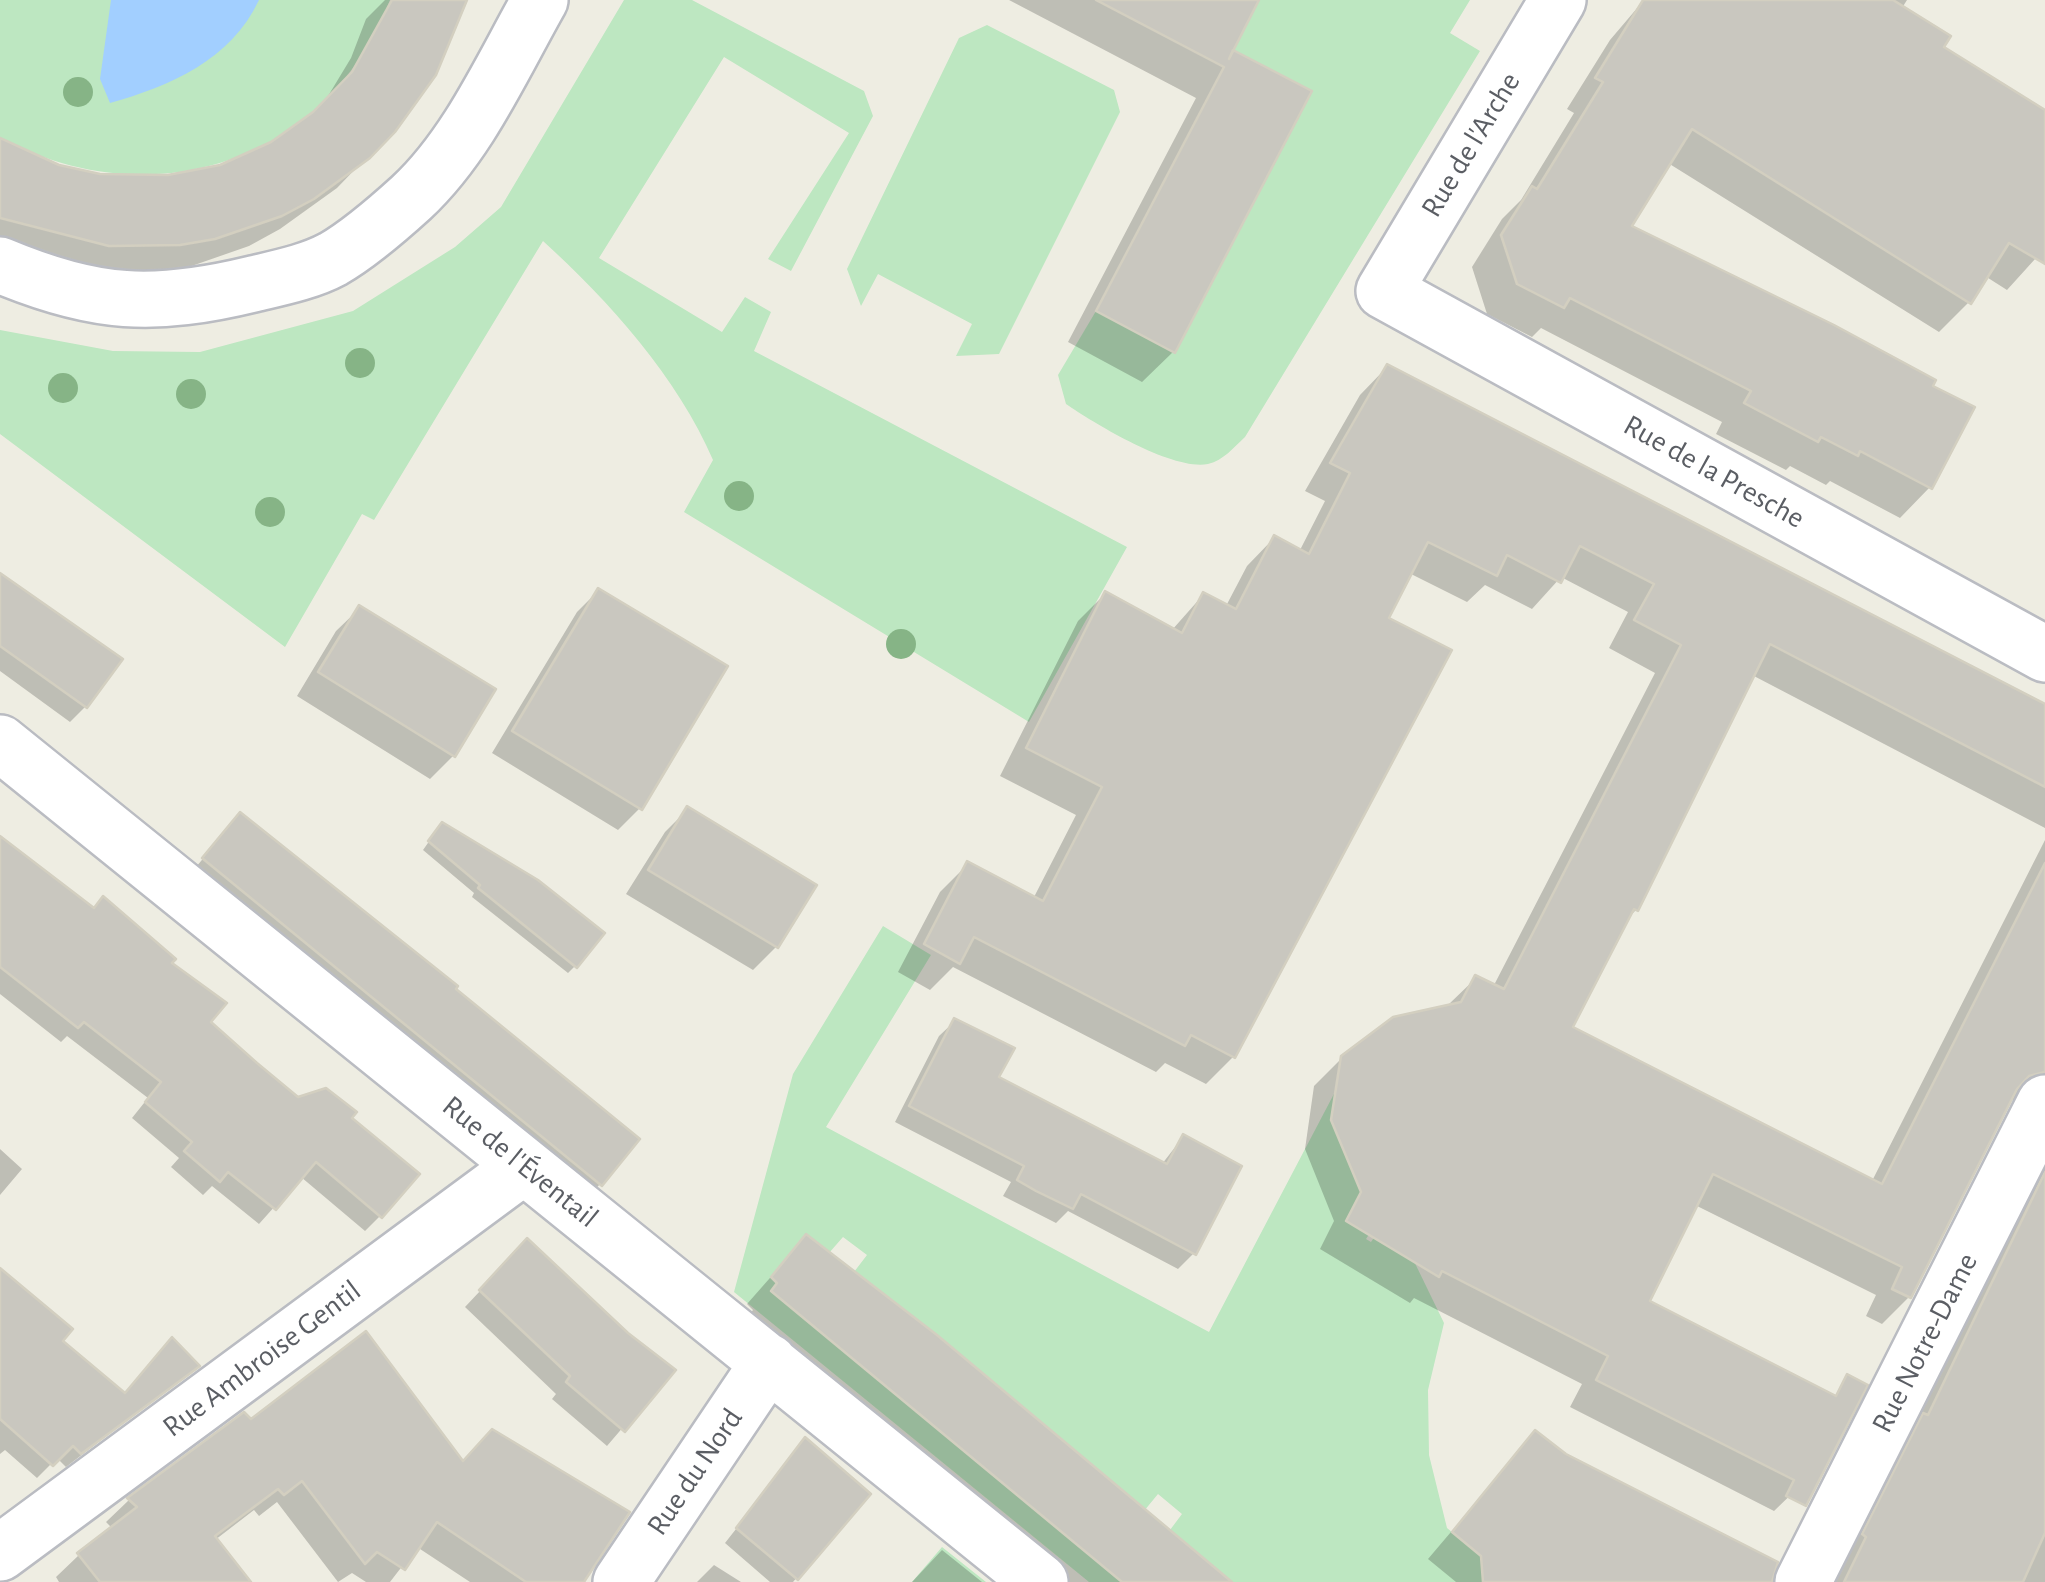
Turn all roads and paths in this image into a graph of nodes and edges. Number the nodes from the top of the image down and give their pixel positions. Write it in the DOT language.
graph roads {
  1 [pos="540,0"];
  2 [pos="1558,0"];
  3 [pos="0,265"];
  4 [pos="1384,291"];
  5 [pos="2045,654"];
  6 [pos="0,743"];
  7 [pos="2045,1103"];
  8 [pos="524,1166"];
  9 [pos="769,1362"];
  10 [pos="0,1554"];
  11 [pos="621,1582"];
  12 [pos="1040,1582"];
  13 [pos="1804,1582"];
  1 -- 3 [label="street"];
  2 -- 4 [label="street, Rue de l'Arche"];
  4 -- 5 [label="street, Rue de la Presche"];
  6 -- 8 [label="street, Rue de l'Éventail"];
  7 -- 13 [label="street, Rue Notre-Dame"];
  8 -- 9 [label="street, Rue de l'Éventail"];
  8 -- 10 [label="street, Rue Ambroise Gentil"];
  9 -- 11 [label="street, Rue du Nord"];
  9 -- 12 [label="street, Rue de l'Éventail"];
}
